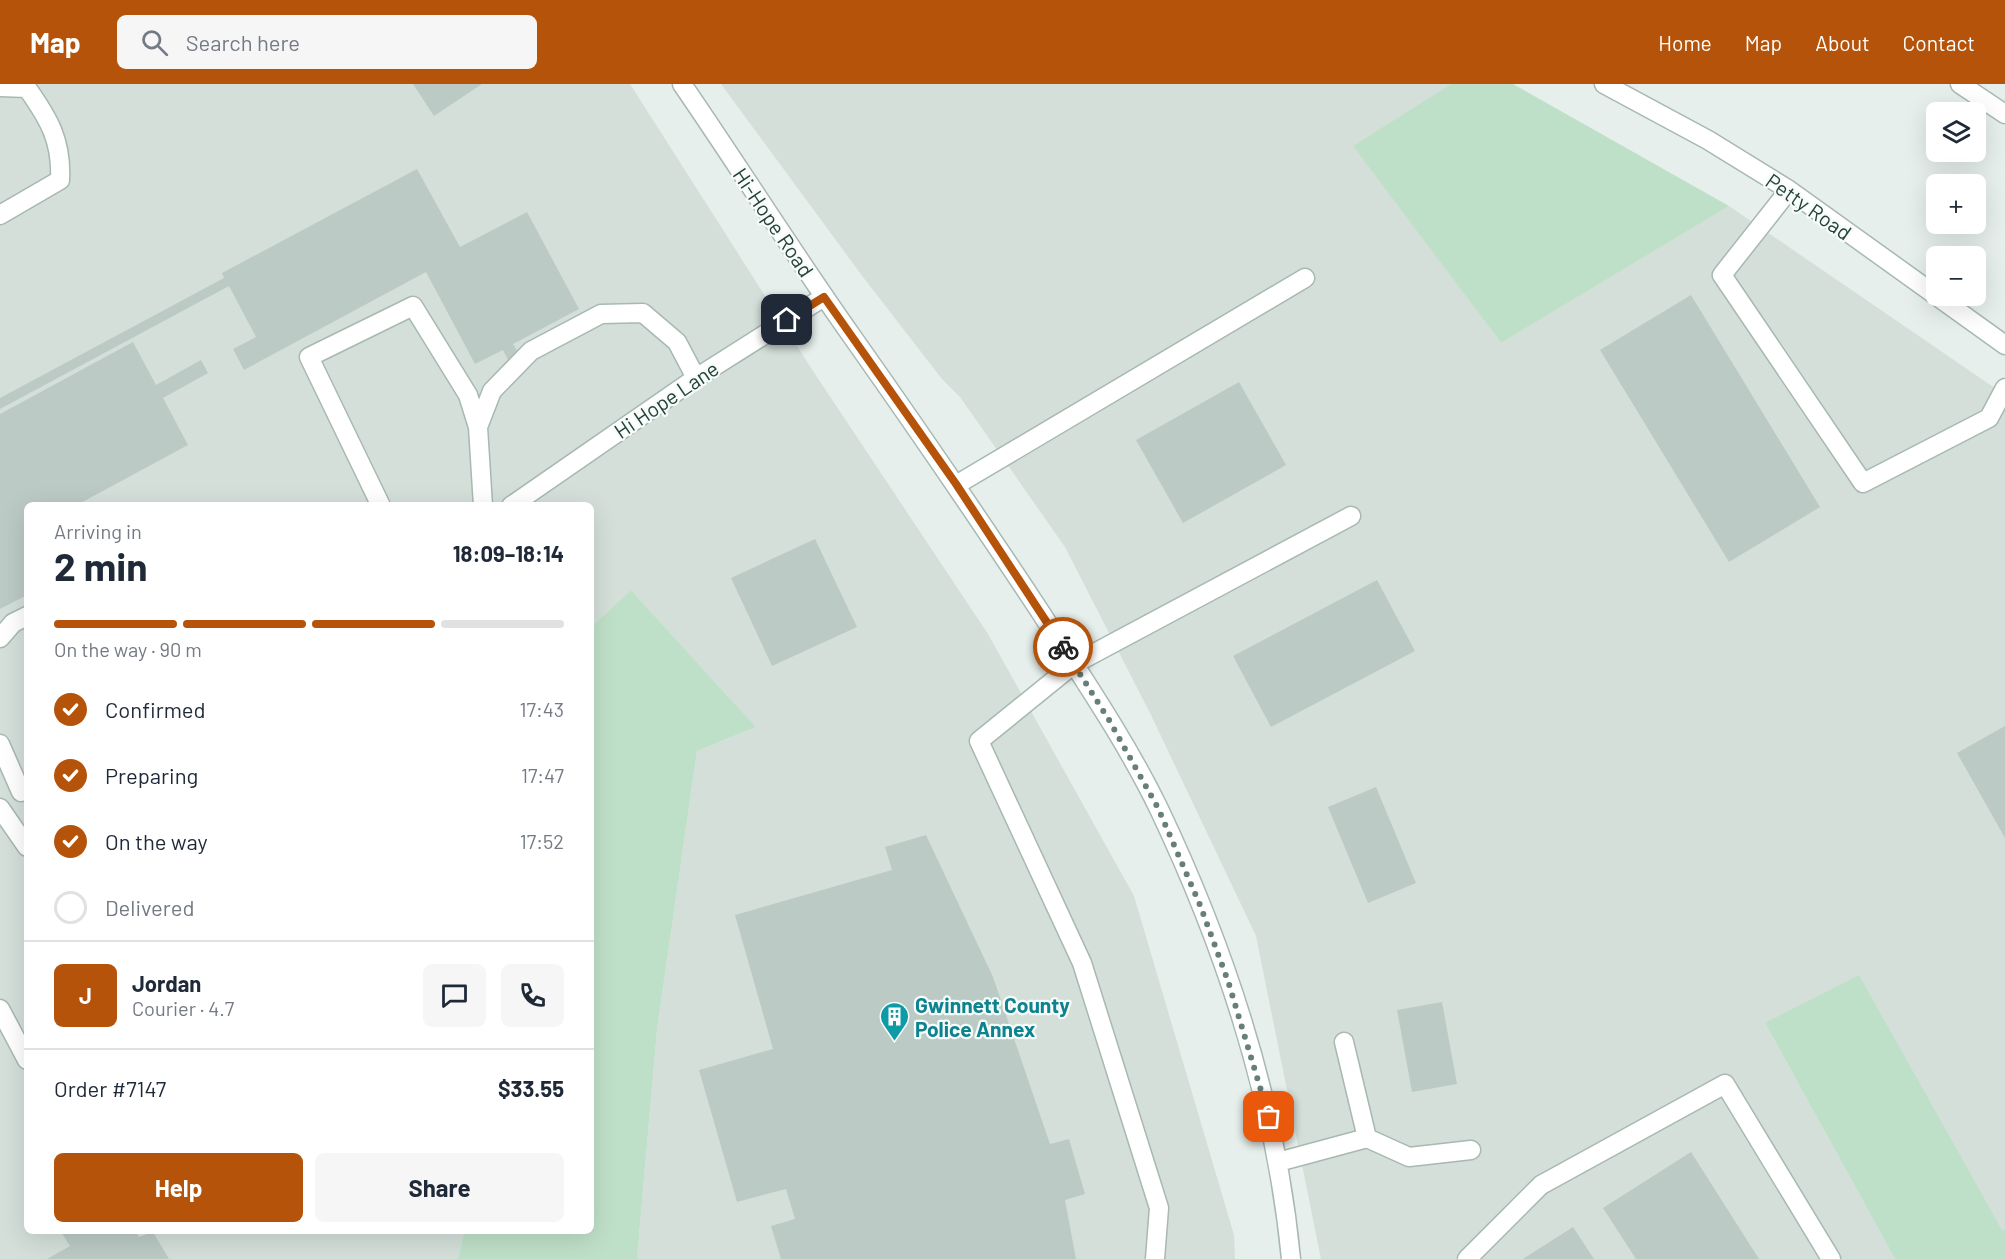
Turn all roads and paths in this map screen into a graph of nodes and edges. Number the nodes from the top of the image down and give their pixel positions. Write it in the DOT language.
graph roads {
  1 [pos="682,84"];
  2 [pos="1604,84"];
  3 [pos="1960,84"];
  4 [pos="0,87"];
  5 [pos="2005,114"];
  6 [pos="1789,190"];
  7 [pos="0,215"];
  8 [pos="1305,278"];
  9 [pos="824,297"];
  10 [pos="2005,345"];
  11 [pos="696,378"];
  12 [pos="2005,388"];
  13 [pos="478,427"];
  14 [pos="956,484"];
  15 [pos="379,502"];
  16 [pos="483,502"];
  17 [pos="517,502"];
  18 [pos="1351,516"];
  19 [pos="24,618"];
  20 [pos="0,638"];
  21 [pos="1074,664"];
  22 [pos="0,744"];
  23 [pos="24,791"];
  24 [pos="0,806"];
  25 [pos="24,842"];
  26 [pos="0,1009"];
  27 [pos="1344,1042"];
  28 [pos="24,1054"];
  29 [pos="1367,1138"];
  30 [pos="1472,1150"];
  31 [pos="1278,1162"];
  32 [pos="1155,1259"];
  33 [pos="1291,1259"];
  34 [pos="1467,1259"];
  35 [pos="1831,1259"];
  1 -- 9 [label="street, Hi-Hope Road"];
  2 -- 6 [label="street, Petty Road"];
  3 -- 5 [label="street"];
  4 -- 7 [label="street"];
  6 -- 10 [label="street, Petty Road"];
  6 -- 12 [label="street"];
  8 -- 14 [label="street"];
  9 -- 11 [label="street, Hi Hope Lane"];
  9 -- 14 [label="street, Hi-Hope Road"];
  11 -- 13 [label="street"];
  11 -- 17 [label="street, Hi Hope Lane"];
  13 -- 15 [label="street"];
  13 -- 16 [label="street"];
  14 -- 21 [label="street, Hi-Hope Road"];
  18 -- 21 [label="street"];
  19 -- 20 [label="street"];
  21 -- 31 [label="street, Hi-Hope Road"];
  21 -- 32 [label="street"];
  22 -- 23 [label="street"];
  23 -- 24 [label="street"];
  24 -- 25 [label="street"];
  26 -- 28 [label="street"];
  27 -- 29 [label="street"];
  29 -- 30 [label="street"];
  29 -- 31 [label="street"];
  31 -- 33 [label="street, Hi-Hope Road"];
  34 -- 35 [label="street"];
}
